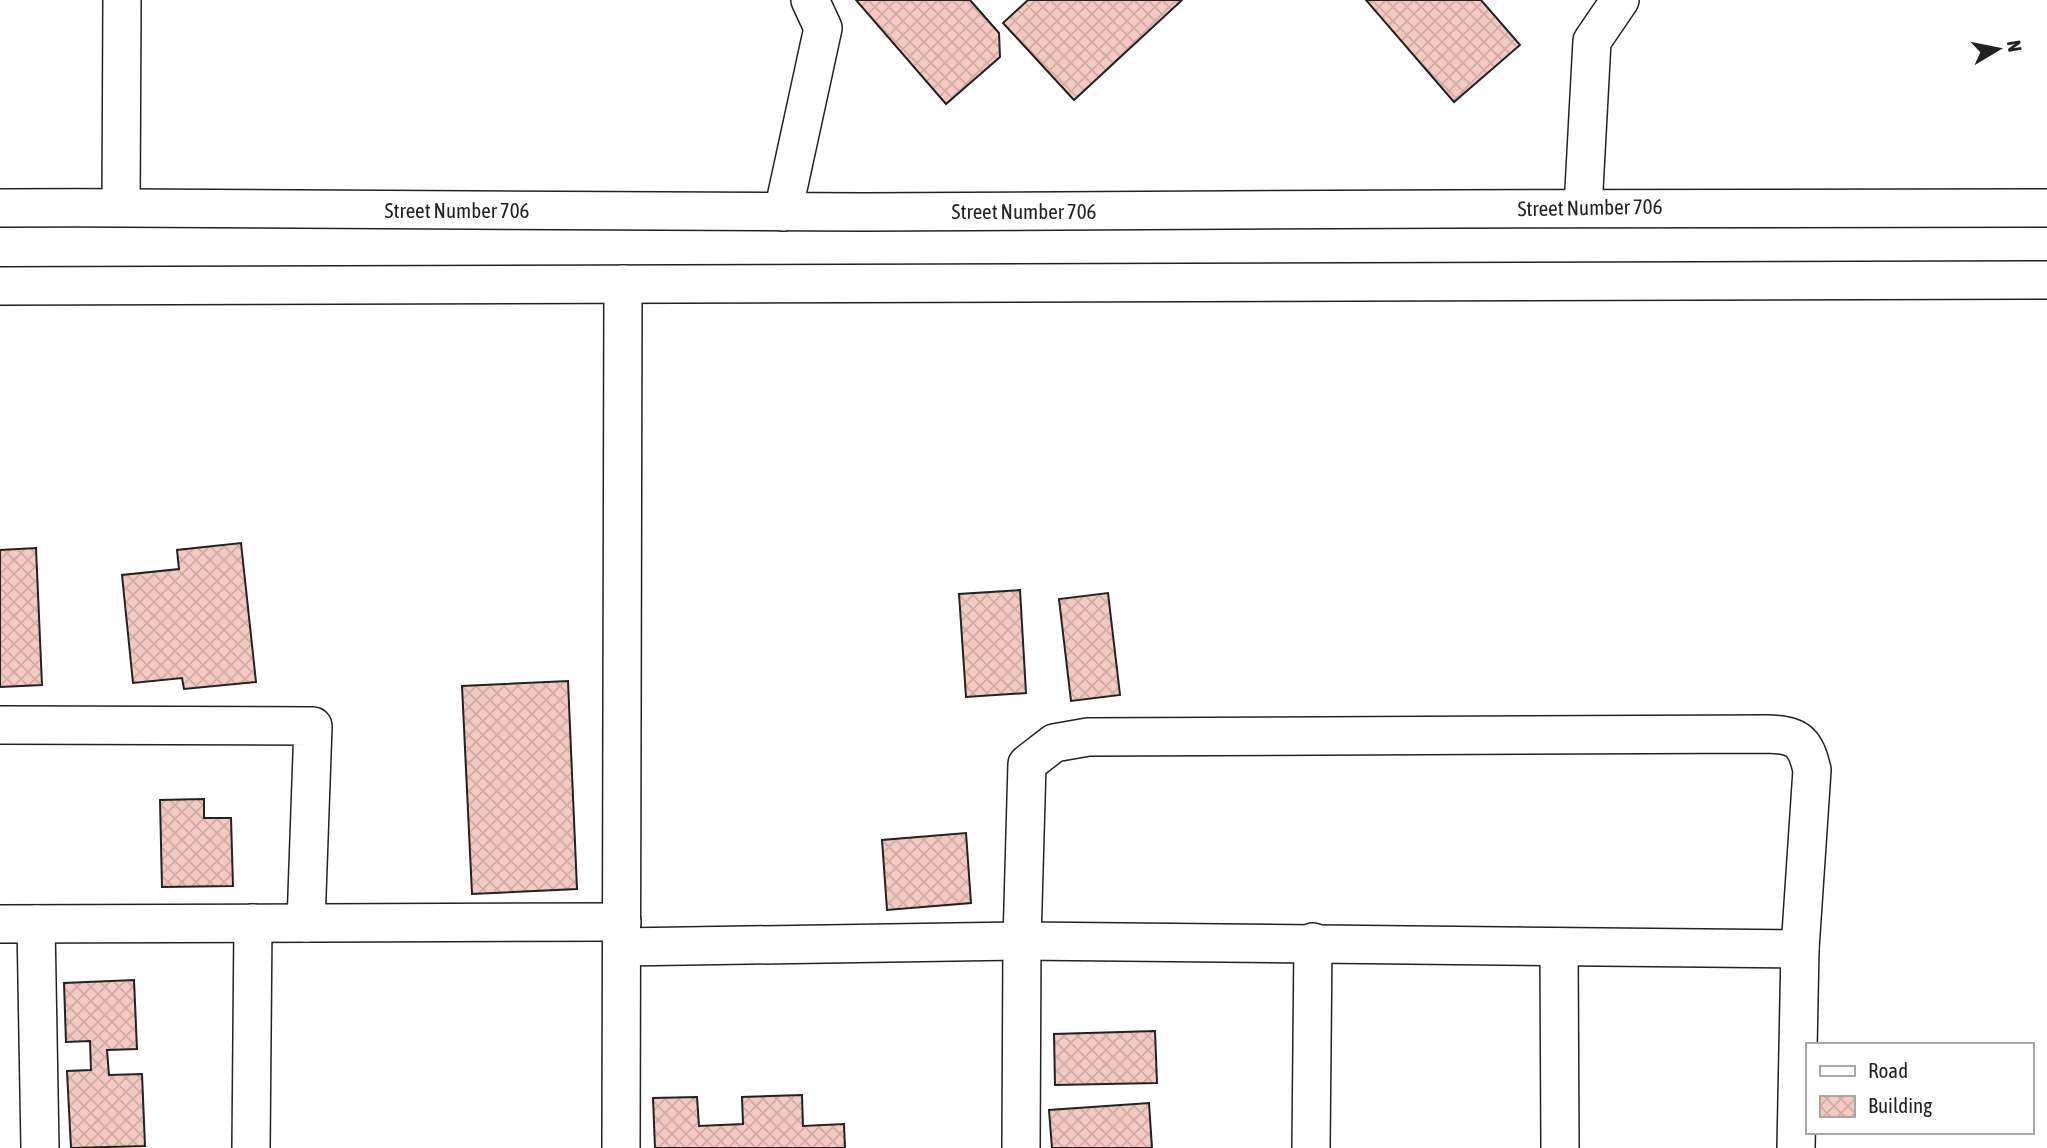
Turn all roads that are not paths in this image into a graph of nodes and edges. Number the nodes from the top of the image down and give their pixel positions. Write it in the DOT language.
graph roads {
  1 [pos="122,0"];
  2 [pos="810,0"];
  3 [pos="1620,0"];
  4 [pos="121,207"];
  5 [pos="0,208"];
  6 [pos="1583,208"];
  7 [pos="2047,208"];
  8 [pos="783,212"];
  9 [pos="2047,280"];
  10 [pos="622,285"];
  11 [pos="0,286"];
  12 [pos="0,725"];
  13 [pos="253,923"];
  14 [pos="306,923"];
  15 [pos="0,924"];
  16 [pos="36,924"];
  17 [pos="622,934"];
  18 [pos="1022,940"];
  19 [pos="1313,942"];
  20 [pos="1559,947"];
  21 [pos="1800,949"];
  22 [pos="40,1148"];
  23 [pos="251,1148"];
  24 [pos="621,1148"];
  25 [pos="1021,1148"];
  26 [pos="1311,1148"];
  27 [pos="1560,1148"];
  28 [pos="1796,1148"];
  1 -- 4 [label="street"];
  2 -- 8 [label="street"];
  3 -- 6 [label="street"];
  4 -- 5 [label="street, Street Number 706"];
  4 -- 8 [label="street, Street Number 706"];
  6 -- 7 [label="street, Street Number 706"];
  6 -- 8 [label="street, Street Number 706"];
  9 -- 10 [label="street"];
  10 -- 11 [label="street"];
  10 -- 17 [label="street"];
  12 -- 14 [label="street"];
  13 -- 14 [label="street"];
  13 -- 16 [label="street"];
  13 -- 23 [label="street"];
  14 -- 17 [label="street"];
  15 -- 16 [label="street"];
  16 -- 22 [label="street"];
  17 -- 18 [label="street"];
  17 -- 24 [label="street"];
  18 -- 19 [label="street"];
  18 -- 21 [label="street"];
  18 -- 25 [label="street"];
  19 -- 20 [label="street"];
  19 -- 26 [label="street"];
  20 -- 21 [label="street"];
  20 -- 27 [label="street"];
  21 -- 28 [label="street"];
}
